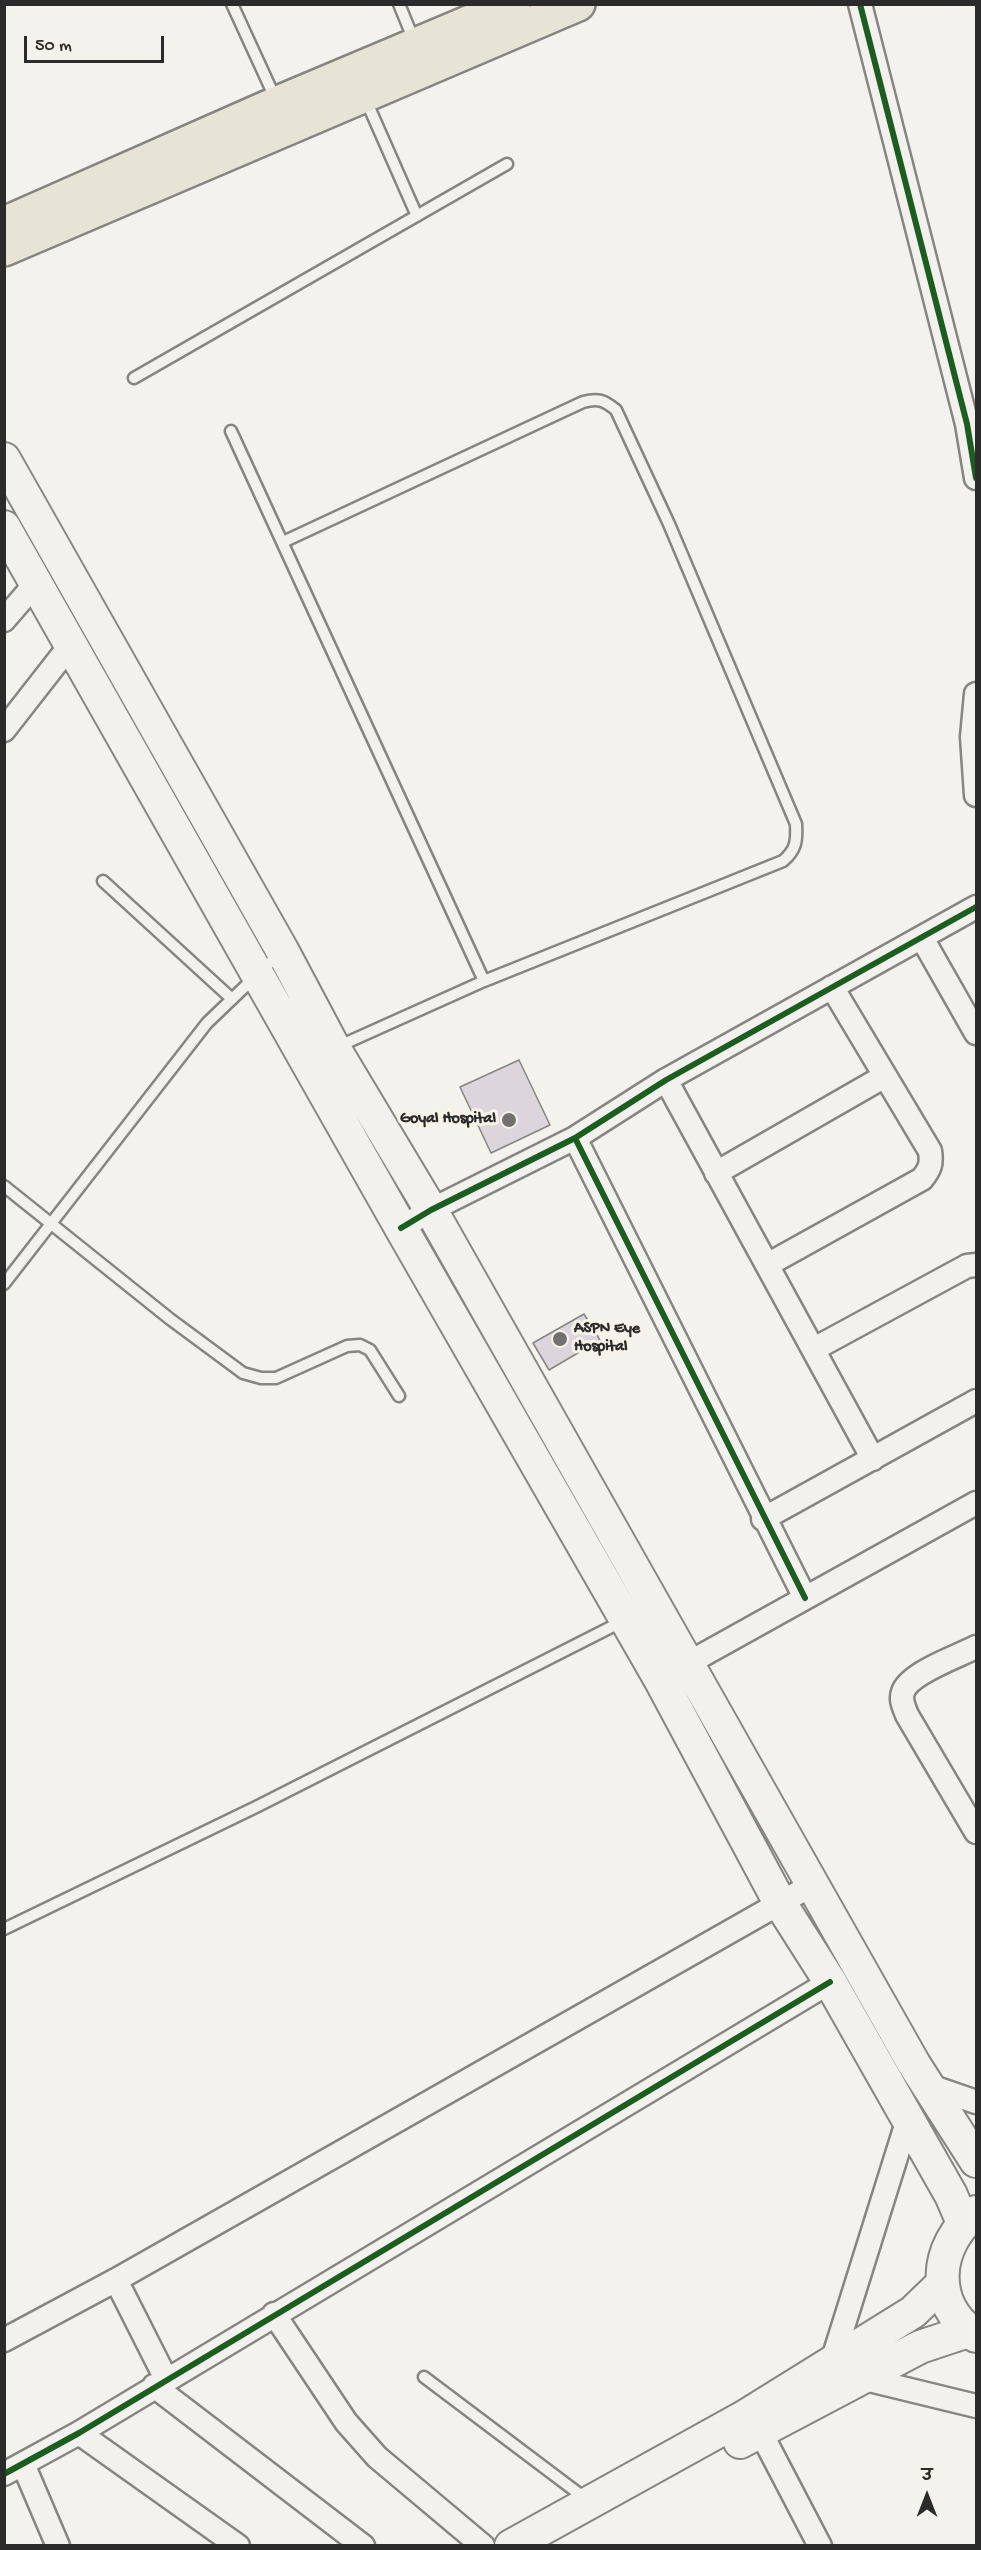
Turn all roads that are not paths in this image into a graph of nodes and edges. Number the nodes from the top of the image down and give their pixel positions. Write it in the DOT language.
graph roads {
  1 [pos="232,4"];
  2 [pos="399,4"];
  3 [pos="513,4"];
  4 [pos="578,4"];
  5 [pos="860,4"];
  6 [pos="421,57"];
  7 [pos="363,95"];
  8 [pos="278,104"];
  9 [pos="507,164"];
  10 [pos="417,216"];
  11 [pos="4,224"];
  12 [pos="4,249"];
  13 [pos="134,378"];
  14 [pos="231,431"];
  15 [pos="4,459"];
  16 [pos="976,478"];
  17 [pos="4,527"];
  18 [pos="283,542"];
  19 [pos="23,567"];
  20 [pos="4,620"];
  21 [pos="72,643"];
  22 [pos="976,704"];
  23 [pos="4,730"];
  24 [pos="164,741"];
  25 [pos="137,758"];
  26 [pos="976,795"];
  27 [pos="104,880"];
  28 [pos="976,907"];
  29 [pos="922,938"];
  30 [pos="282,950"];
  31 [pos="258,973"];
  32 [pos="484,981"];
  33 [pos="832,987"];
  34 [pos="232,999"];
  35 [pos="976,1033"];
  36 [pos="334,1048"];
  37 [pos="885,1076"];
  38 [pos="666,1080"];
  39 [pos="575,1138"];
  40 [pos="716,1173"];
  41 [pos="4,1186"];
  42 [pos="431,1210"];
  43 [pos="52,1222"];
  44 [pos="401,1228"];
  45 [pos="767,1265"];
  46 [pos="976,1265"];
  47 [pos="4,1284"];
  48 [pos="814,1349"];
  49 [pos="399,1396"];
  50 [pos="976,1401"];
  51 [pos="873,1459"];
  52 [pos="976,1503"];
  53 [pos="763,1519"];
  54 [pos="805,1598"];
  55 [pos="625,1620"];
  56 [pos="976,1647"];
  57 [pos="688,1663"];
  58 [pos="660,1679"];
  59 [pos="976,1832"];
  60 [pos="812,1885"];
  61 [pos="780,1903"];
  62 [pos="4,1929"];
  63 [pos="830,1982"];
  64 [pos="920,2074"];
  65 [pos="885,2079"];
  66 [pos="973,2096"];
  67 [pos="908,2119"];
  68 [pos="976,2161"];
  69 [pos="970,2218"];
  70 [pos="116,2280"];
  71 [pos="943,2283"];
  72 [pos="274,2314"];
  73 [pos="972,2333"];
  74 [pos="4,2340"];
  75 [pos="832,2362"];
  76 [pos="424,2377"];
  77 [pos="861,2378"];
  78 [pos="160,2383"];
  79 [pos="976,2406"];
  80 [pos="760,2431"];
  81 [pos="79,2433"];
  82 [pos="14,2469"];
  83 [pos="590,2502"];
  84 [pos="58,2546"];
  85 [pos="238,2546"];
  86 [pos="363,2546"];
  87 [pos="483,2546"];
  88 [pos="511,2546"];
  89 [pos="550,2546"];
  90 [pos="820,2546"];
  1 -- 8 [label="lane"];
  2 -- 6 [label="lane"];
  3 -- 6 [label="main road"];
  4 -- 6 [label="main road"];
  5 -- 16 [label="street"];
  6 -- 7 [label="main road"];
  6 -- 8 [label="main road"];
  7 -- 10 [label="lane"];
  7 -- 12 [label="main road"];
  8 -- 11 [label="main road"];
  9 -- 10 [label="lane"];
  10 -- 13 [label="lane"];
  14 -- 18 [label="lane"];
  15 -- 24 [label="main road"];
  17 -- 19 [label="main road"];
  18 -- 32 [label="lane"];
  18 -- 32 [label="lane"];
  19 -- 20 [label="street"];
  19 -- 21 [label="main road"];
  21 -- 23 [label="street"];
  21 -- 25 [label="main road"];
  22 -- 26 [label="street"];
  24 -- 25 [label="main road"];
  24 -- 30 [label="main road"];
  25 -- 31 [label="main road"];
  27 -- 34 [label="lane"];
  28 -- 29 [label="street"];
  29 -- 33 [label="street"];
  29 -- 35 [label="street"];
  30 -- 31 [label="lane"];
  30 -- 36 [label="main road"];
  31 -- 34 [label="lane"];
  31 -- 44 [label="main road"];
  32 -- 36 [label="lane"];
  33 -- 37 [label="street"];
  33 -- 38 [label="street"];
  34 -- 43 [label="lane"];
  36 -- 42 [label="main road"];
  37 -- 40 [label="street"];
  37 -- 45 [label="street"];
  38 -- 39 [label="street"];
  38 -- 40 [label="street"];
  39 -- 42 [label="street"];
  39 -- 53 [label="street"];
  40 -- 45 [label="street"];
  41 -- 43 [label="lane"];
  42 -- 44 [label="street"];
  42 -- 57 [label="main road"];
  43 -- 47 [label="lane"];
  43 -- 49 [label="lane"];
  44 -- 55 [label="main road"];
  45 -- 48 [label="street"];
  46 -- 48 [label="street"];
  48 -- 51 [label="street"];
  50 -- 51 [label="street"];
  51 -- 53 [label="street"];
  52 -- 54 [label="street"];
  53 -- 54 [label="street"];
  54 -- 57 [label="street"];
  55 -- 58 [label="main road"];
  55 -- 62 [label="lane"];
  56 -- 59 [label="street"];
  57 -- 58 [label="street"];
  57 -- 60 [label="main road"];
  58 -- 61 [label="main road"];
  60 -- 61 [label="street"];
  60 -- 64 [label="main road"];
  61 -- 63 [label="main road"];
  61 -- 70 [label="street"];
  63 -- 65 [label="main road"];
  63 -- 72 [label="street"];
  64 -- 65 [label="main road"];
  64 -- 66 [label="street"];
  64 -- 68 [label="main road"];
  65 -- 67 [label="main road"];
  67 -- 69 [label="main road"];
  67 -- 75 [label="street"];
  69 -- 71 [label="main road"];
  70 -- 74 [label="street"];
  70 -- 78 [label="street"];
  71 -- 73 [label="main road"];
  71 -- 75 [label="main road"];
  72 -- 78 [label="street"];
  72 -- 87 [label="street"];
  73 -- 77 [label="main road"];
  75 -- 83 [label="main road"];
  76 -- 83 [label="lane"];
  77 -- 79 [label="street"];
  77 -- 80 [label="main road"];
  78 -- 81 [label="street"];
  78 -- 86 [label="street"];
  80 -- 89 [label="main road"];
  80 -- 90 [label="street"];
  81 -- 82 [label="street"];
  81 -- 85 [label="street"];
  82 -- 84 [label="street"];
  83 -- 88 [label="main road"];
}
